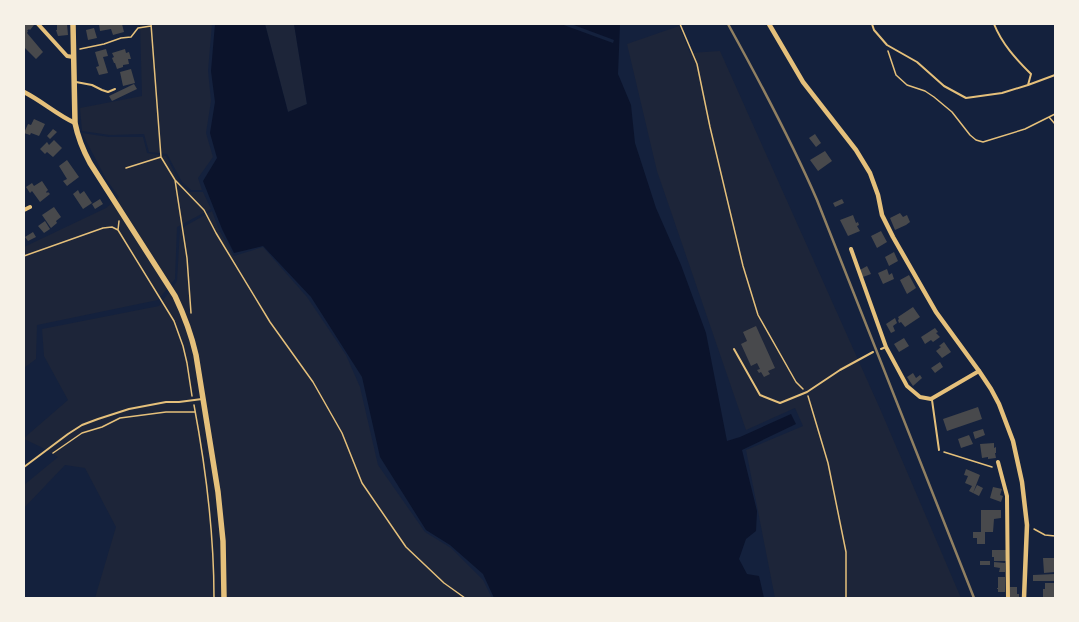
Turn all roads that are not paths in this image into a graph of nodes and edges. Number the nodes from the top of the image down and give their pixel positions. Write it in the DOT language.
graph roads {
  1 [pos="38,24"];
  2 [pos="73,24"];
  3 [pos="769,24"];
  4 [pos="872,24"];
  5 [pos="994,24"];
  6 [pos="73,57"];
  7 [pos="1055,75"];
  8 [pos="74,82"];
  9 [pos="1028,85"];
  10 [pos="115,89"];
  11 [pos="24,92"];
  12 [pos="75,123"];
  13 [pos="30,207"];
  14 [pos="24,210"];
  15 [pos="850,249"];
  16 [pos="734,349"];
  17 [pos="874,352"];
  18 [pos="979,370"];
  19 [pos="203,399"];
  20 [pos="932,399"];
  21 [pos="938,450"];
  22 [pos="998,462"];
  23 [pos="24,467"];
  24 [pos="224,598"];
  25 [pos="1008,598"];
  26 [pos="1024,598"];
  1 -- 6 [label="street"];
  2 -- 6 [label="main road"];
  3 -- 18 [label="street"];
  4 -- 9 [label="lane"];
  5 -- 9 [label="lane"];
  6 -- 8 [label="main road"];
  7 -- 9 [label="lane"];
  8 -- 10 [label="lane"];
  8 -- 12 [label="main road"];
  11 -- 12 [label="street"];
  12 -- 19 [label="main road"];
  13 -- 14 [label="street"];
  15 -- 20 [label="street"];
  16 -- 17 [label="lane"];
  18 -- 20 [label="street"];
  18 -- 26 [label="street"];
  19 -- 23 [label="lane"];
  19 -- 24 [label="main road"];
  20 -- 21 [label="lane"];
  22 -- 25 [label="street"];
}
